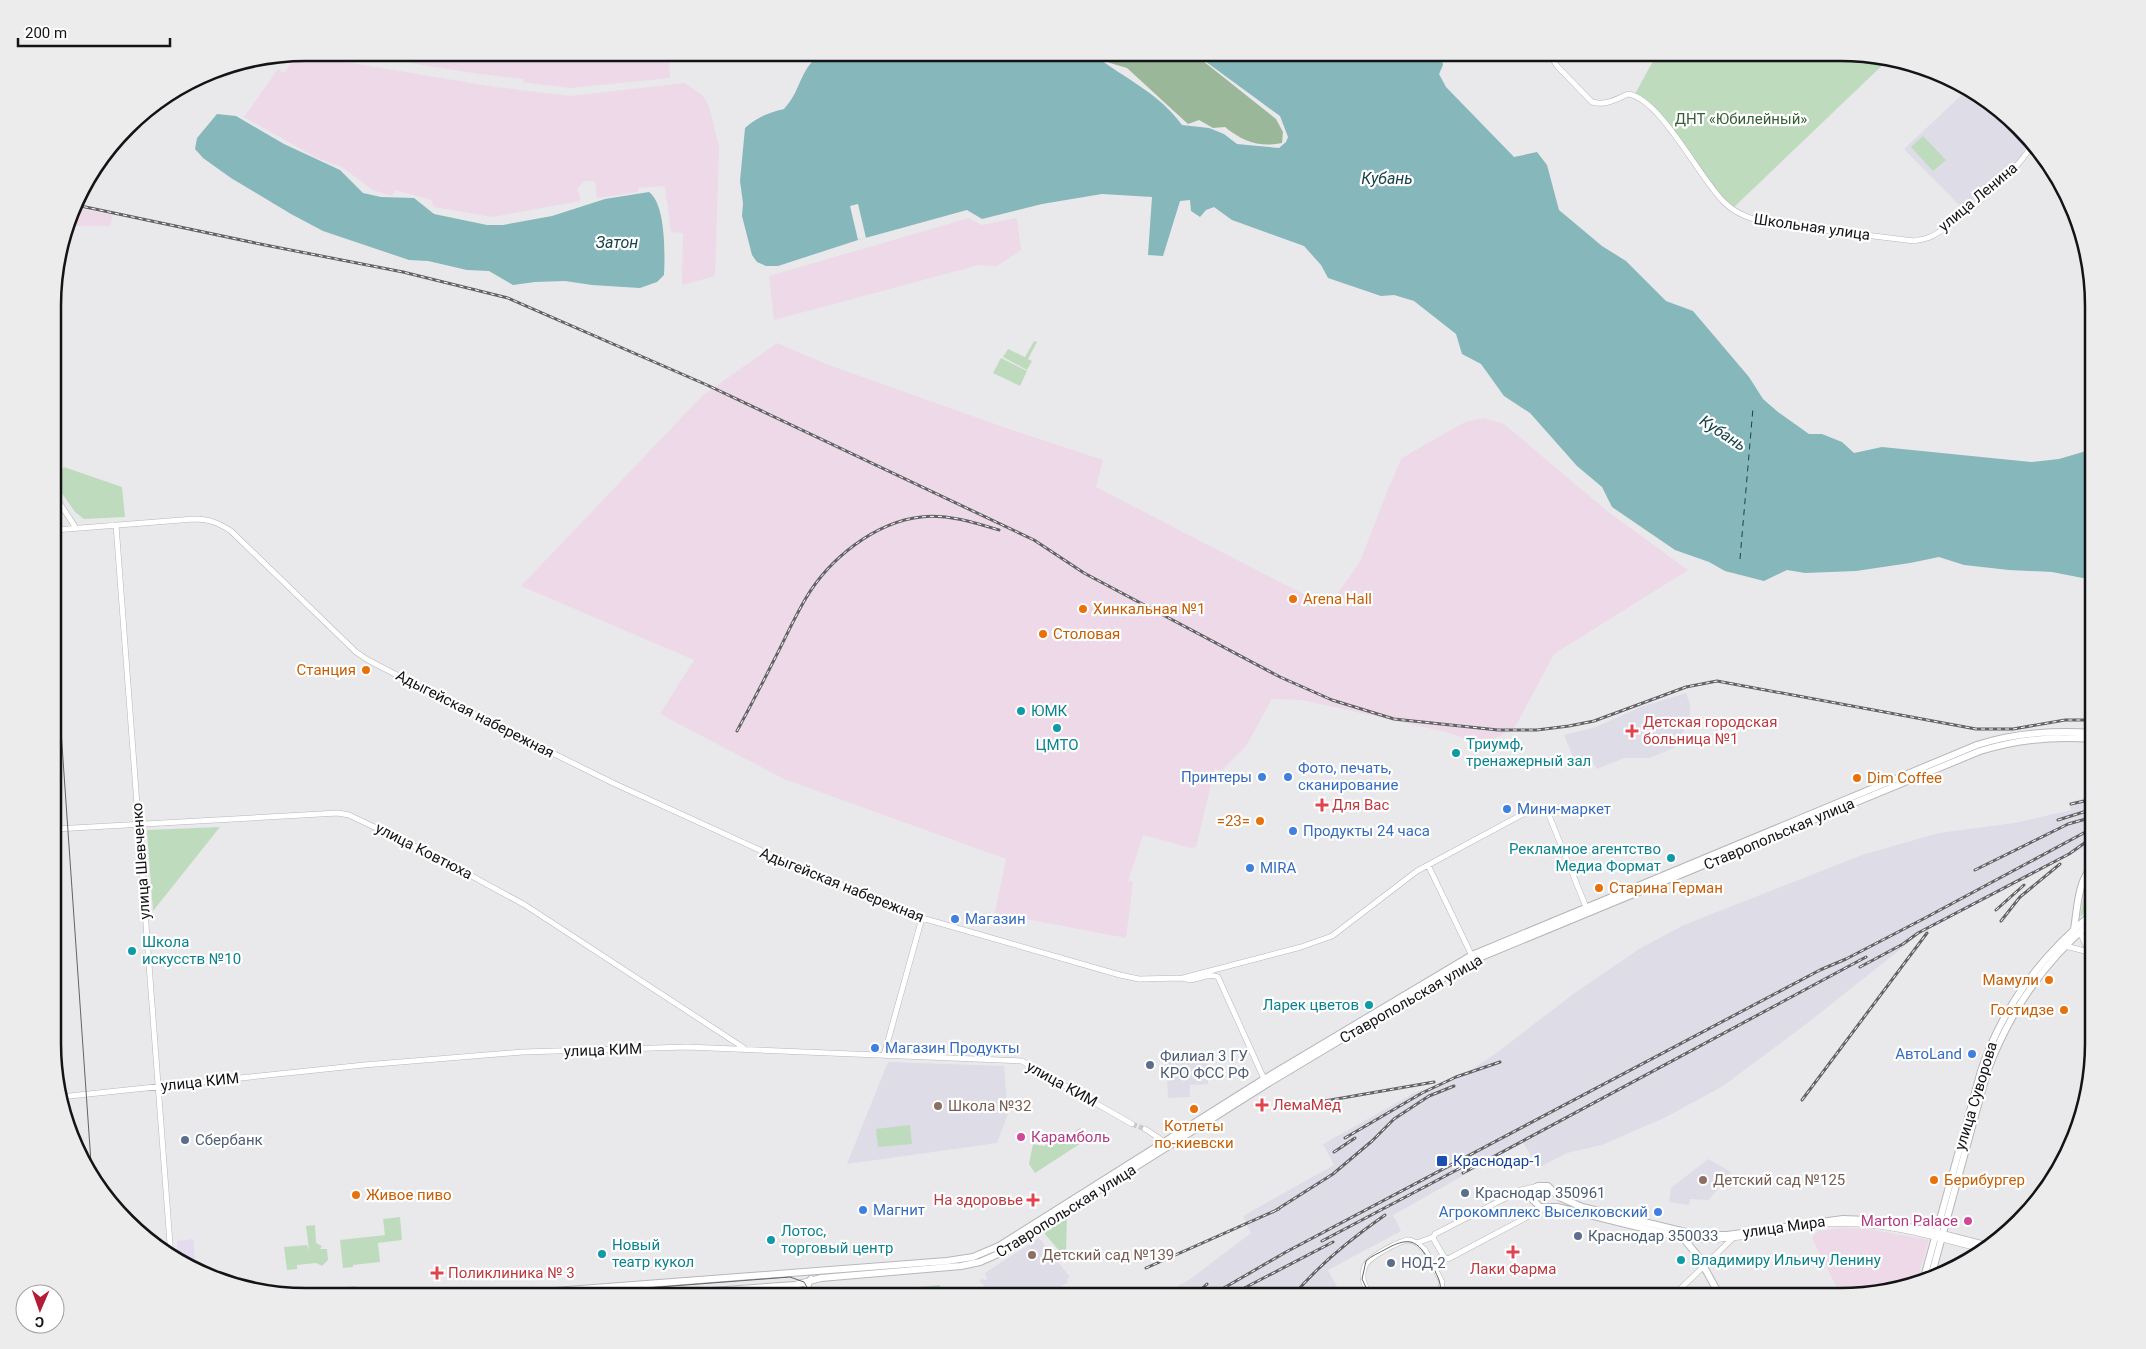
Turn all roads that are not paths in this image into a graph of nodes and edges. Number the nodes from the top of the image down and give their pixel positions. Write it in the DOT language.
graph roads {
  1 [pos="1554,61"];
  2 [pos="2029,150"];
  3 [pos="1914,241"];
  4 [pos="61,505"];
  5 [pos="116,525"];
  6 [pos="76,528"];
  7 [pos="61,529"];
  8 [pos="2085,733"];
  9 [pos="2085,739"];
  10 [pos="138,823"];
  11 [pos="61,829"];
  12 [pos="1428,865"];
  13 [pos="2084,877"];
  14 [pos="1586,907"];
  15 [pos="922,918"];
  16 [pos="2085,922"];
  17 [pos="2085,926"];
  18 [pos="2077,930"];
  19 [pos="2085,943"];
  20 [pos="2065,946"];
  21 [pos="2085,951"];
  22 [pos="1473,958"];
  23 [pos="1183,978"];
  24 [pos="746,1049"];
  25 [pos="884,1054"];
  26 [pos="1265,1082"];
  27 [pos="159,1086"];
  28 [pos="68,1096"];
  29 [pos="1132,1124"];
  30 [pos="1144,1130"];
  31 [pos="1166,1144"];
  32 [pos="1538,1186"];
  33 [pos="1553,1191"];
  34 [pos="1547,1207"];
  35 [pos="1739,1233"];
  36 [pos="1433,1236"];
  37 [pos="1940,1236"];
  38 [pos="1683,1238"];
  39 [pos="1733,1238"];
  40 [pos="1417,1243"];
  41 [pos="1979,1244"];
  42 [pos="170,1246"];
  43 [pos="1974,1247"];
  44 [pos="1704,1266"];
  45 [pos="863,1268"];
  46 [pos="1933,1269"];
  47 [pos="1927,1272"];
  48 [pos="810,1280"];
  49 [pos="795,1284"];
  50 [pos="587,1288"];
  51 [pos="744,1288"];
  52 [pos="800,1288"];
  53 [pos="808,1288"];
  54 [pos="1366,1288"];
  55 [pos="1441,1288"];
  56 [pos="1681,1288"];
  57 [pos="1716,1288"];
  1 -- 3 [label="street, Школьная улица"];
  2 -- 3 [label="street, улица Ленина"];
  4 -- 6 [label="street"];
  5 -- 6 [label="street, Адыгейская набережная"];
  5 -- 10 [label="street, улица Шевченко"];
  5 -- 15 [label="street, Адыгейская набережная"];
  6 -- 7 [label="street, Адыгейская набережная"];
  8 -- 14 [label="main road, Ставропольская улица"];
  9 -- 22 [label="main road, Ставропольская улица"];
  10 -- 11 [label="street, улица Ковтюха"];
  10 -- 24 [label="street, улица Ковтюха"];
  10 -- 27 [label="street, улица Шевченко"];
  12 -- 14 [label="street, Адыгейская набережная"];
  12 -- 22 [label="street"];
  12 -- 23 [label="street, Адыгейская набережная"];
  13 -- 18 [label="main road"];
  14 -- 22 [label="main road, Ставропольская улица"];
  15 -- 23 [label="street, Адыгейская набережная"];
  15 -- 25 [label="street"];
  16 -- 18 [label="main road, улица Суворова"];
  17 -- 18 [label="main road, улица Суворова"];
  18 -- 19 [label="street"];
  18 -- 20 [label="main road, улица Суворова"];
  18 -- 37 [label="main road, улица Суворова"];
  20 -- 21 [label="street"];
  20 -- 37 [label="main road, улица Суворова"];
  22 -- 26 [label="main road, Ставропольская улица"];
  23 -- 26 [label="street"];
  24 -- 25 [label="street, улица КИМ"];
  24 -- 27 [label="street, улица КИМ"];
  25 -- 29 [label="street, улица КИМ"];
  26 -- 31 [label="main road, Ставропольская улица"];
  27 -- 28 [label="street, улица КИМ"];
  27 -- 42 [label="street, улица Шевченко"];
  30 -- 31 [label="street"];
  31 -- 45 [label="main road, Ставропольская улица"];
  31 -- 48 [label="main road, Ставропольская улица"];
  32 -- 33 [label="main road"];
  32 -- 34 [label="main road"];
  32 -- 36 [label="street"];
  33 -- 34 [label="main road"];
  33 -- 35 [label="main road, улица Мира"];
  34 -- 36 [label="street"];
  34 -- 38 [label="main road, улица Мира"];
  35 -- 37 [label="main road, улица Мира"];
  35 -- 39 [label="street"];
  36 -- 40 [label="street"];
  37 -- 39 [label="street, улица Мира"];
  37 -- 41 [label="main road, улица Мира"];
  37 -- 43 [label="street, улица Мира"];
  37 -- 46 [label="main road, улица Суворова"];
  37 -- 47 [label="main road, улица Суворова"];
  38 -- 39 [label="street, улица Мира"];
  38 -- 44 [label="main road"];
  39 -- 44 [label="street"];
  40 -- 54 [label="street"];
  40 -- 55 [label="street"];
  44 -- 56 [label="street"];
  44 -- 57 [label="main road"];
  45 -- 48 [label="main road, Ставропольская улица"];
  45 -- 50 [label="main road, Ставропольская улица"];
  48 -- 49 [label="main road, Ставропольская улица"];
  48 -- 53 [label="main road"];
  49 -- 51 [label="main road, Ставропольская улица"];
  49 -- 52 [label="main road"];
}
